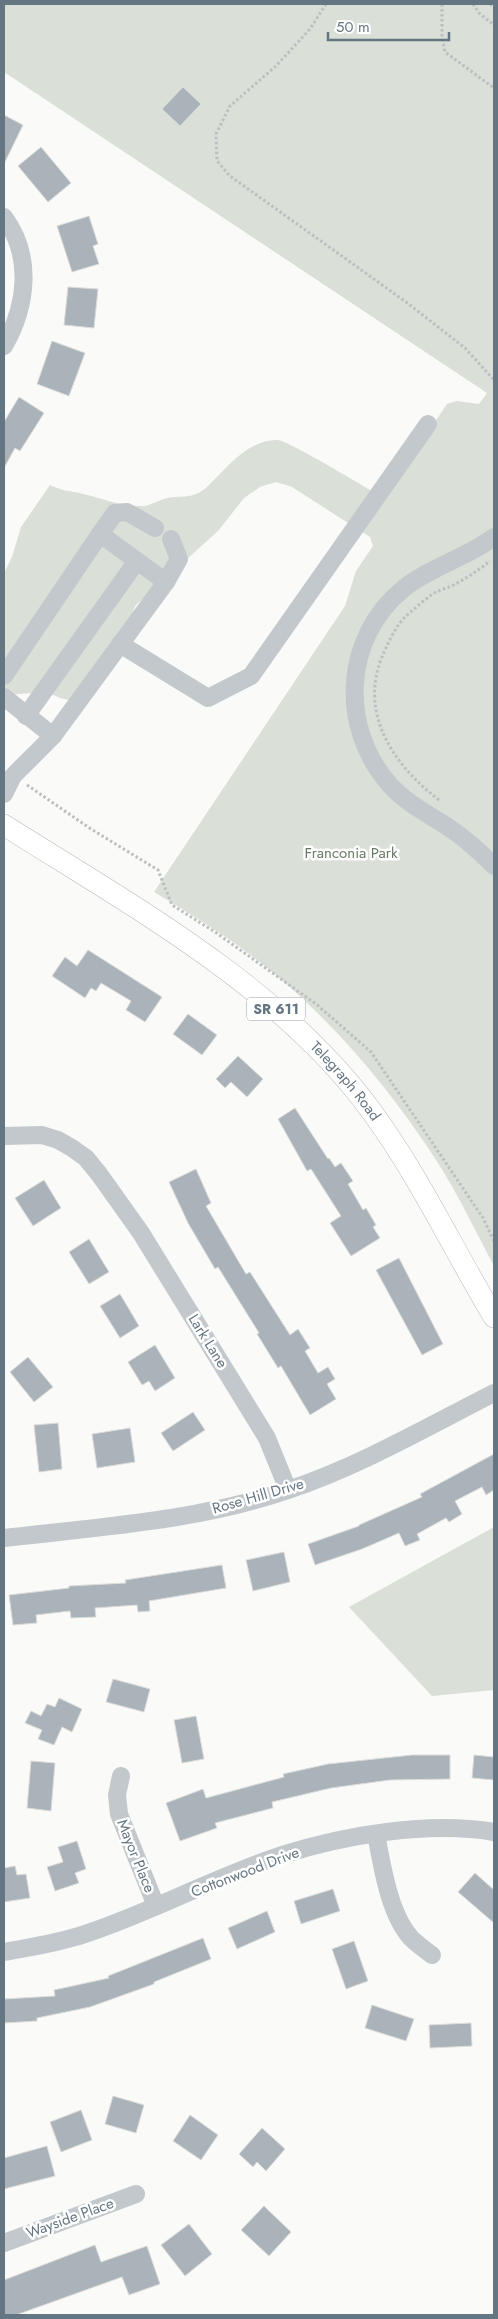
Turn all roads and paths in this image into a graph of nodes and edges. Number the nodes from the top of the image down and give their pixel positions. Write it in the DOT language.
graph roads {
  1 [pos="326,4"];
  2 [pos="442,4"];
  3 [pos="473,4"];
  4 [pos="490,4"];
  5 [pos="494,7"];
  6 [pos="494,25"];
  7 [pos="494,88"];
  8 [pos="4,217"];
  9 [pos="4,346"];
  10 [pos="494,380"];
  11 [pos="428,424"];
  12 [pos="154,528"];
  13 [pos="100,534"];
  14 [pos="494,537"];
  15 [pos="171,539"];
  16 [pos="494,558"];
  17 [pos="137,561"];
  18 [pos="166,582"];
  19 [pos="120,644"];
  20 [pos="4,676"];
  21 [pos="4,697"];
  22 [pos="26,716"];
  23 [pos="53,736"];
  24 [pos="4,794"];
  25 [pos="441,802"];
  26 [pos="4,825"];
  27 [pos="494,866"];
  28 [pos="4,1136"];
  29 [pos="494,1317"];
  30 [pos="494,1393"];
  31 [pos="288,1490"];
  32 [pos="4,1538"];
  33 [pos="121,1776"];
  34 [pos="494,1832"];
  35 [pos="376,1834"];
  36 [pos="156,1906"];
  37 [pos="4,1952"];
  38 [pos="432,1955"];
  39 [pos="136,2194"];
  40 [pos="4,2243"];
  1 -- 10 [label="path"];
  2 -- 7 [label="path"];
  3 -- 6 [label="path"];
  4 -- 5 [label="path"];
  8 -- 9 [label="street"];
  11 -- 19 [label="street"];
  12 -- 13 [label="street"];
  13 -- 17 [label="street"];
  13 -- 20 [label="street"];
  14 -- 27 [label="street"];
  15 -- 18 [label="street"];
  16 -- 25 [label="path"];
  17 -- 18 [label="street"];
  17 -- 22 [label="street"];
  18 -- 19 [label="street"];
  19 -- 23 [label="street"];
  21 -- 22 [label="street"];
  22 -- 23 [label="street"];
  23 -- 24 [label="street"];
  26 -- 29 [label="main road, Telegraph Road / SR 611"];
  28 -- 31 [label="street, Lark Lane"];
  30 -- 31 [label="street, Rose Hill Drive"];
  31 -- 32 [label="street, Rose Hill Drive"];
  33 -- 36 [label="street, Mayor Place"];
  34 -- 35 [label="street, Cottonwood Drive"];
  35 -- 36 [label="street, Cottonwood Drive"];
  35 -- 38 [label="street"];
  36 -- 37 [label="street, Cottonwood Drive"];
  39 -- 40 [label="street, Wayside Place"];
}
